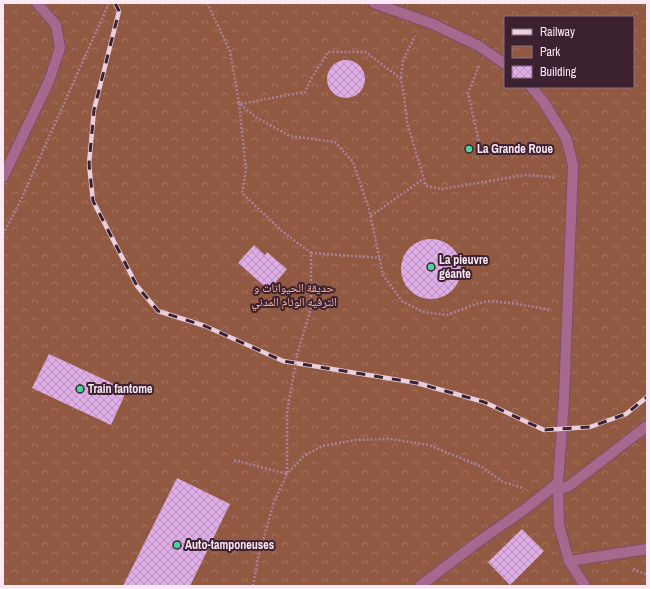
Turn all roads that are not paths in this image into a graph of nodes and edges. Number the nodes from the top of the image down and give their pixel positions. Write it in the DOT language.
graph roads {
  1 [pos="37,3"];
  2 [pos="374,3"];
  3 [pos="504,63"];
  4 [pos="531,88"];
  5 [pos="3,177"];
  6 [pos="647,426"];
  7 [pos="558,487"];
  8 [pos="645,548"];
  9 [pos="569,561"];
  10 [pos="420,586"];
  11 [pos="585,586"];
  1 -- 5 [label="lane"];
  2 -- 3 [label="lane"];
  4 -- 7 [label="lane"];
  6 -- 7 [label="lane"];
  7 -- 9 [label="lane"];
  7 -- 10 [label="lane"];
  8 -- 9 [label="lane"];
  9 -- 11 [label="lane"];
}
